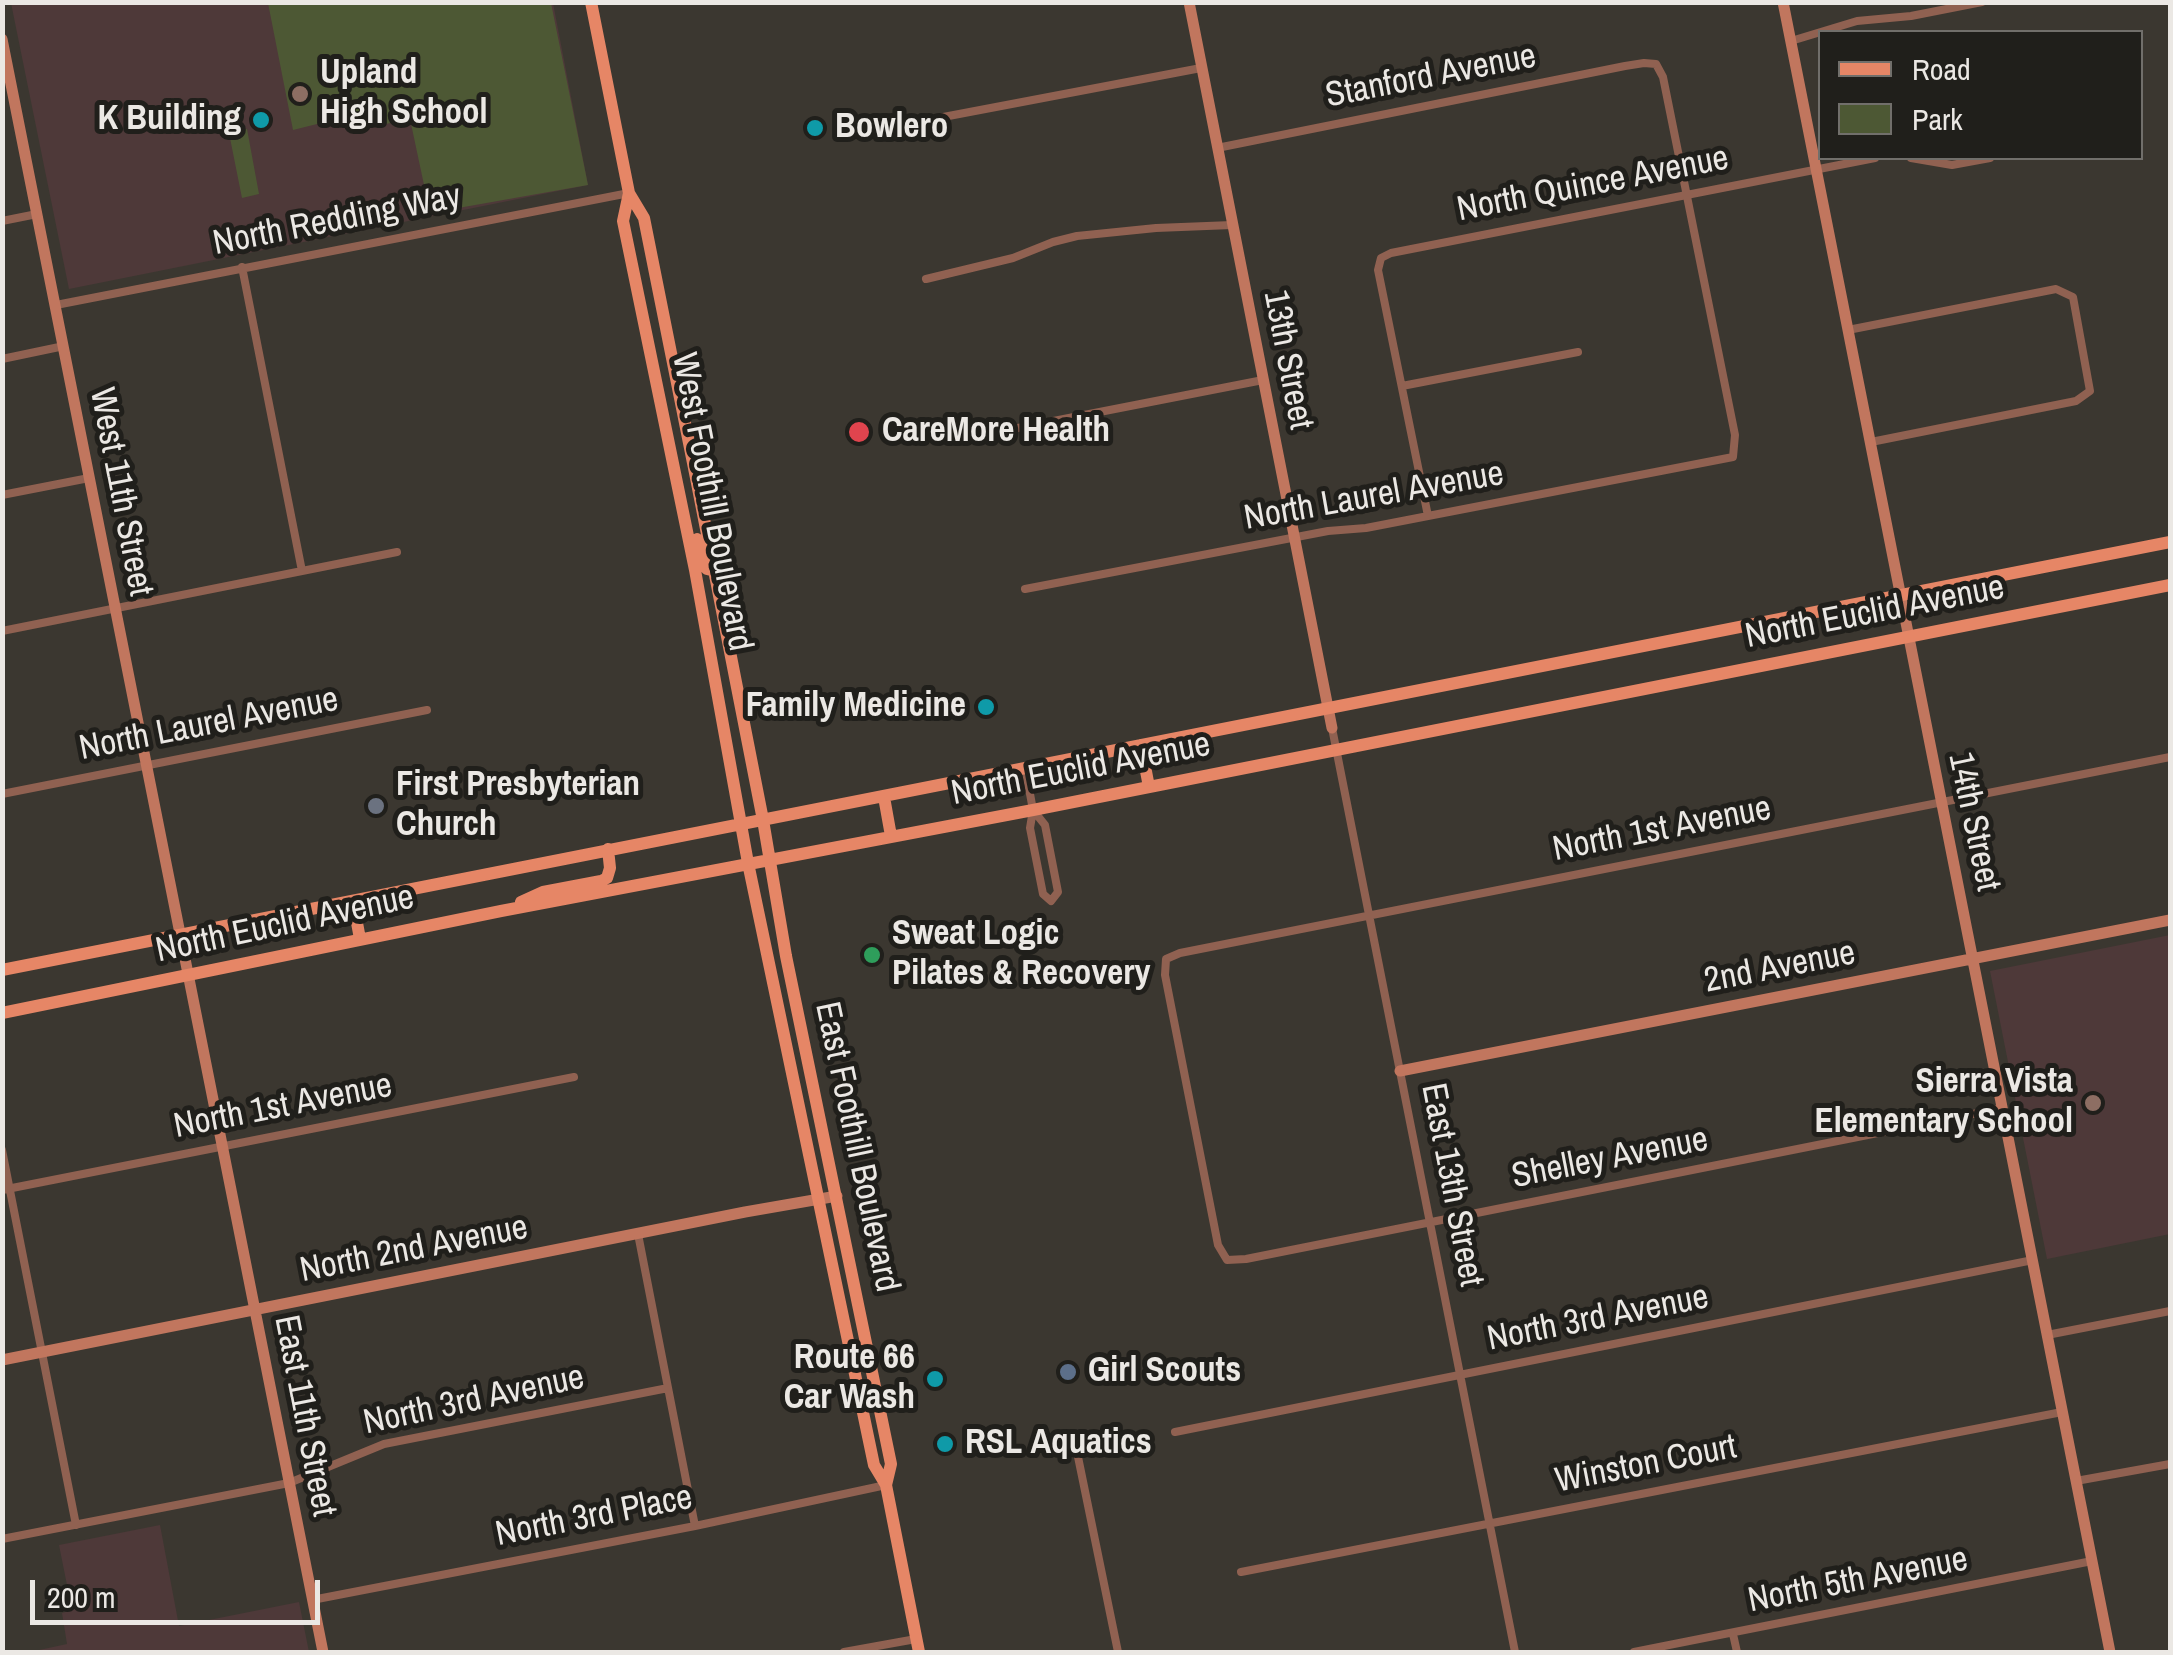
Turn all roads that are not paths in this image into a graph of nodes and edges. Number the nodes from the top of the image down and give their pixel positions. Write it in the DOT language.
graph roads {
  1 [pos="591,2"];
  2 [pos="1189,2"];
  3 [pos="1783,2"];
  4 [pos="1982,2"];
  5 [pos="1827,30"];
  6 [pos="1818,33"];
  7 [pos="2,39"];
  8 [pos="1791,41"];
  9 [pos="1201,68"];
  10 [pos="7,84"];
  11 [pos="896,126"];
  12 [pos="1216,148"];
  13 [pos="1864,160"];
  14 [pos="1923,160"];
  15 [pos="1979,160"];
  16 [pos="1816,168"];
  17 [pos="629,193"];
  18 [pos="1686,194"];
  19 [pos="38,214"];
  20 [pos="2,221"];
  21 [pos="1232,225"];
  22 [pos="242,267"];
  23 [pos="926,279"];
  24 [pos="56,305"];
  25 [pos="1848,330"];
  26 [pos="64,346"];
  27 [pos="1578,352"];
  28 [pos="2,359"];
  29 [pos="1263,380"];
  30 [pos="1402,386"];
  31 [pos="982,436"];
  32 [pos="1871,442"];
  33 [pos="676,476"];
  34 [pos="90,478"];
  35 [pos="2,495"];
  36 [pos="1428,516"];
  37 [pos="1294,538"];
  38 [pos="2170,542"];
  39 [pos="397,552"];
  40 [pos="302,571"];
  41 [pos="715,571"];
  42 [pos="2170,585"];
  43 [pos="1025,589"];
  44 [pos="1901,597"];
  45 [pos="115,608"];
  46 [pos="2,631"];
  47 [pos="1909,637"];
  48 [pos="1328,708"];
  49 [pos="427,710"];
  50 [pos="1332,728"];
  51 [pos="1141,744"];
  52 [pos="1336,750"];
  53 [pos="2170,757"];
  54 [pos="146,765"];
  55 [pos="1025,767"];
  56 [pos="1149,787"];
  57 [pos="2,794"];
  58 [pos="884,797"];
  59 [pos="1942,802"];
  60 [pos="1033,810"];
  61 [pos="763,820"];
  62 [pos="742,824"];
  63 [pos="891,836"];
  64 [pos="608,849"];
  65 [pos="768,859"];
  66 [pos="748,863"];
  67 [pos="353,901"];
  68 [pos="501,911"];
  69 [pos="1369,916"];
  70 [pos="2170,920"];
  71 [pos="180,935"];
  72 [pos="360,939"];
  73 [pos="184,956"];
  74 [pos="1973,958"];
  75 [pos="2,970"];
  76 [pos="188,976"];
  77 [pos="2,1013"];
  78 [pos="1400,1072"];
  79 [pos="574,1077"];
  80 [pos="2003,1108"];
  81 [pos="222,1147"];
  82 [pos="2,1150"];
  83 [pos="6,1189"];
  84 [pos="837,1196"];
  85 [pos="819,1199"];
  86 [pos="1430,1223"];
  87 [pos="638,1234"];
  88 [pos="1227,1260"];
  89 [pos="2033,1260"];
  90 [pos="254,1310"];
  91 [pos="2170,1310"];
  92 [pos="2047,1334"];
  93 [pos="42,1352"];
  94 [pos="2,1360"];
  95 [pos="1460,1374"];
  96 [pos="668,1388"];
  97 [pos="2062,1412"];
  98 [pos="1174,1432"];
  99 [pos="1077,1452"];
  100 [pos="2170,1464"];
  101 [pos="289,1482"];
  102 [pos="2076,1482"];
  103 [pos="886,1485"];
  104 [pos="1490,1524"];
  105 [pos="76,1525"];
  106 [pos="695,1526"];
  107 [pos="2,1540"];
  108 [pos="2092,1561"];
  109 [pos="1241,1572"];
  110 [pos="312,1600"];
  111 [pos="1734,1634"];
  112 [pos="917,1646"];
  113 [pos="323,1652"];
  114 [pos="844,1652"];
  115 [pos="1118,1652"];
  116 [pos="1514,1652"];
  117 [pos="1634,1652"];
  118 [pos="1737,1652"];
  119 [pos="2110,1652"];
  1 -- 17 [label="main road, West Foothill Boulevard"];
  2 -- 9 [label="street, 13th Street"];
  3 -- 8 [label="street, 14th Street"];
  4 -- 5 [label="street"];
  6 -- 8 [label="street"];
  7 -- 10 [label="street, West 11th Street"];
  8 -- 16 [label="street, 14th Street"];
  9 -- 11 [label="street"];
  9 -- 12 [label="street, 13th Street"];
  10 -- 19 [label="street, West 11th Street"];
  12 -- 18 [label="street, Stanford Avenue"];
  12 -- 21 [label="street, 13th Street"];
  13 -- 16 [label="street, North Quince Avenue"];
  14 -- 15 [label="street"];
  16 -- 18 [label="street, North Quince Avenue"];
  16 -- 25 [label="street, 14th Street"];
  17 -- 22 [label="street, North Redding Way"];
  17 -- 33 [label="main road, West Foothill Boulevard"];
  17 -- 41 [label="main road, West Foothill Boulevard"];
  18 -- 30 [label="street, North Quince Avenue"];
  18 -- 36 [label="street, North Laurel Avenue"];
  19 -- 20 [label="street"];
  19 -- 24 [label="street, West 11th Street"];
  21 -- 23 [label="street"];
  21 -- 29 [label="street, 13th Street"];
  22 -- 24 [label="street, North Redding Way"];
  22 -- 40 [label="street"];
  24 -- 26 [label="street, West 11th Street"];
  25 -- 32 [label="street, 14th Street"];
  25 -- 32 [label="street"];
  26 -- 28 [label="street"];
  26 -- 34 [label="street, West 11th Street"];
  27 -- 30 [label="street"];
  29 -- 31 [label="street"];
  29 -- 37 [label="street, 13th Street"];
  30 -- 36 [label="street"];
  32 -- 44 [label="street, 14th Street"];
  33 -- 41 [label="main road"];
  33 -- 62 [label="main road, West Foothill Boulevard"];
  34 -- 35 [label="street"];
  34 -- 45 [label="street, West 11th Street"];
  36 -- 37 [label="street, North Laurel Avenue"];
  37 -- 43 [label="street, North Laurel Avenue"];
  37 -- 48 [label="street, 13th Street"];
  38 -- 44 [label="main road, North Euclid Avenue"];
  39 -- 40 [label="street"];
  40 -- 45 [label="street"];
  41 -- 61 [label="main road, West Foothill Boulevard"];
  42 -- 47 [label="main road, North Euclid Avenue"];
  44 -- 47 [label="street, 14th Street"];
  44 -- 48 [label="main road, North Euclid Avenue"];
  45 -- 46 [label="street"];
  45 -- 54 [label="street, West 11th Street"];
  47 -- 52 [label="main road, North Euclid Avenue"];
  47 -- 59 [label="street, 14th Street"];
  48 -- 50 [label="street, 13th Street"];
  48 -- 51 [label="main road, North Euclid Avenue"];
  49 -- 54 [label="street, North Laurel Avenue"];
  50 -- 52 [label="street, East 13th Street"];
  51 -- 55 [label="main road, North Euclid Avenue"];
  51 -- 56 [label="main road"];
  52 -- 56 [label="main road, North Euclid Avenue"];
  52 -- 69 [label="street, East 13th Street"];
  53 -- 59 [label="street, North 1st Avenue"];
  54 -- 57 [label="street, North Laurel Avenue"];
  54 -- 71 [label="street, West 11th Street"];
  55 -- 58 [label="main road, North Euclid Avenue"];
  55 -- 60 [label="street"];
  56 -- 60 [label="main road, North Euclid Avenue"];
  58 -- 61 [label="main road, North Euclid Avenue"];
  58 -- 63 [label="main road"];
  59 -- 69 [label="street, North 1st Avenue"];
  59 -- 74 [label="street, 14th Street"];
  60 -- 60 [label="street"];
  60 -- 63 [label="main road, North Euclid Avenue"];
  61 -- 62 [label="main road, North Euclid Avenue"];
  61 -- 65 [label="main road, East Foothill Boulevard"];
  62 -- 64 [label="main road, North Euclid Avenue"];
  62 -- 66 [label="main road, East Foothill Boulevard"];
  63 -- 65 [label="main road, North Euclid Avenue"];
  64 -- 67 [label="main road, North Euclid Avenue"];
  64 -- 68 [label="main road"];
  65 -- 66 [label="main road, North Euclid Avenue"];
  65 -- 84 [label="main road, East Foothill Boulevard"];
  66 -- 68 [label="main road, North Euclid Avenue"];
  66 -- 85 [label="main road, East Foothill Boulevard"];
  67 -- 71 [label="main road, North Euclid Avenue"];
  67 -- 72 [label="main road"];
  68 -- 72 [label="main road, North Euclid Avenue"];
  69 -- 78 [label="street, East 13th Street"];
  69 -- 88 [label="street, North 1st Avenue"];
  70 -- 74 [label="street, 2nd Avenue"];
  71 -- 73 [label="street, West 11th Street"];
  71 -- 75 [label="main road, North Euclid Avenue"];
  72 -- 76 [label="main road, North Euclid Avenue"];
  73 -- 76 [label="street, East 11th Street"];
  74 -- 78 [label="street, 2nd Avenue"];
  74 -- 80 [label="street, 14th Street"];
  76 -- 77 [label="main road, North Euclid Avenue"];
  76 -- 81 [label="street, East 11th Street"];
  78 -- 86 [label="street, East 13th Street"];
  79 -- 81 [label="street, North 1st Avenue"];
  80 -- 86 [label="street, Shelley Avenue"];
  80 -- 89 [label="street, 14th Street"];
  81 -- 83 [label="street, North 1st Avenue"];
  81 -- 90 [label="street, East 11th Street"];
  82 -- 83 [label="street"];
  83 -- 93 [label="street"];
  84 -- 85 [label="street, North 2nd Avenue"];
  84 -- 103 [label="main road, East Foothill Boulevard"];
  85 -- 87 [label="street, North 2nd Avenue"];
  85 -- 103 [label="main road, East Foothill Boulevard"];
  86 -- 88 [label="street, Shelley Avenue"];
  86 -- 95 [label="street, East 13th Street"];
  87 -- 90 [label="street, North 2nd Avenue"];
  87 -- 96 [label="street"];
  89 -- 92 [label="street, 14th Street"];
  89 -- 95 [label="street, North 3rd Avenue"];
  90 -- 93 [label="street, North 2nd Avenue"];
  90 -- 101 [label="street, East 11th Street"];
  91 -- 92 [label="street"];
  92 -- 97 [label="street, 14th Street"];
  93 -- 94 [label="street, North 2nd Avenue"];
  93 -- 105 [label="street"];
  95 -- 98 [label="street, North 3rd Avenue"];
  95 -- 104 [label="street, East 13th Street"];
  96 -- 101 [label="street, North 3rd Avenue"];
  96 -- 106 [label="street"];
  97 -- 102 [label="street, 14th Street"];
  97 -- 104 [label="street, Winston Court"];
  99 -- 115 [label="street"];
  100 -- 102 [label="street"];
  101 -- 105 [label="street, North 3rd Avenue"];
  101 -- 110 [label="street, East 11th Street"];
  102 -- 108 [label="street, 14th Street"];
  103 -- 106 [label="street, North 3rd Place"];
  103 -- 112 [label="main road, East Foothill Boulevard"];
  104 -- 109 [label="street, Winston Court"];
  104 -- 116 [label="street, East 13th Street"];
  105 -- 107 [label="street, North 3rd Avenue"];
  106 -- 110 [label="street, North 3rd Place"];
  108 -- 111 [label="street, North 5th Avenue"];
  108 -- 119 [label="street, 14th Street"];
  110 -- 113 [label="street, East 11th Street"];
  111 -- 117 [label="street, North 5th Avenue"];
  111 -- 118 [label="street"];
  112 -- 114 [label="street"];
}
